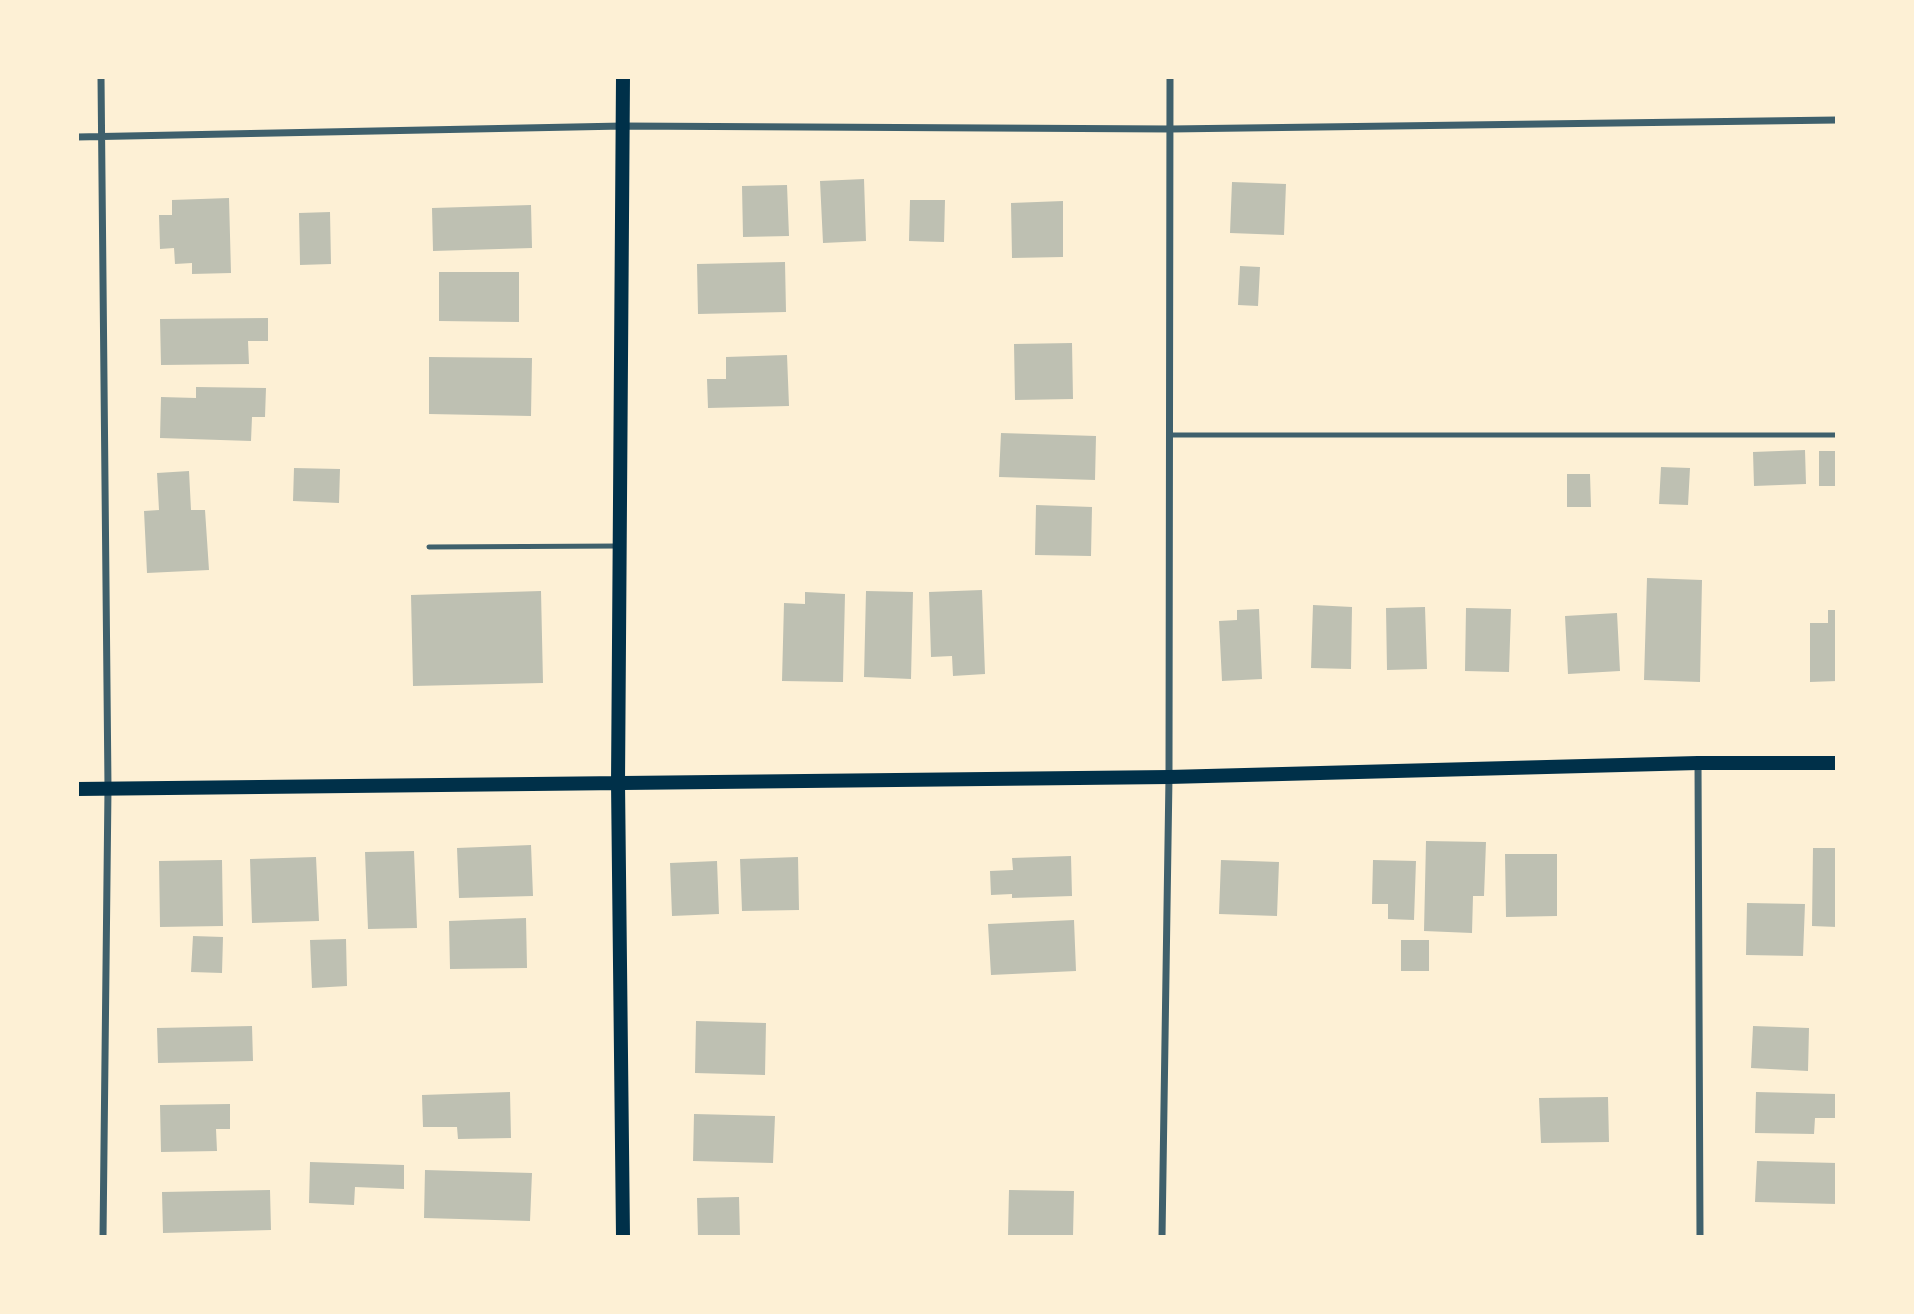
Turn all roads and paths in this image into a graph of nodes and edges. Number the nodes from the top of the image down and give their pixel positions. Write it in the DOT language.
graph roads {
  1 [pos="101,77"];
  2 [pos="623,77"];
  3 [pos="1170,77"];
  4 [pos="1837,120"];
  5 [pos="623,126"];
  6 [pos="1171,129"];
  7 [pos="77,137"];
  8 [pos="102,137"];
  9 [pos="1170,435"];
  10 [pos="1837,435"];
  11 [pos="620,545"];
  12 [pos="429,547"];
  13 [pos="1698,763"];
  14 [pos="1837,763"];
  15 [pos="1169,777"];
  16 [pos="618,782"];
  17 [pos="108,788"];
  18 [pos="77,789"];
  19 [pos="103,1237"];
  20 [pos="623,1237"];
  21 [pos="1162,1237"];
  22 [pos="1700,1237"];
  1 -- 8 [label="street"];
  2 -- 5 [label="main road"];
  3 -- 6 [label="street"];
  4 -- 6 [label="street"];
  5 -- 6 [label="street"];
  5 -- 8 [label="street"];
  5 -- 11 [label="main road"];
  6 -- 9 [label="street"];
  7 -- 8 [label="street"];
  8 -- 17 [label="street"];
  9 -- 10 [label="lane"];
  9 -- 15 [label="street"];
  11 -- 12 [label="lane"];
  11 -- 16 [label="main road"];
  13 -- 14 [label="main road"];
  13 -- 15 [label="main road"];
  13 -- 22 [label="street"];
  15 -- 16 [label="main road"];
  15 -- 21 [label="street"];
  16 -- 17 [label="main road"];
  16 -- 20 [label="main road"];
  17 -- 18 [label="main road"];
  17 -- 19 [label="street"];
}
